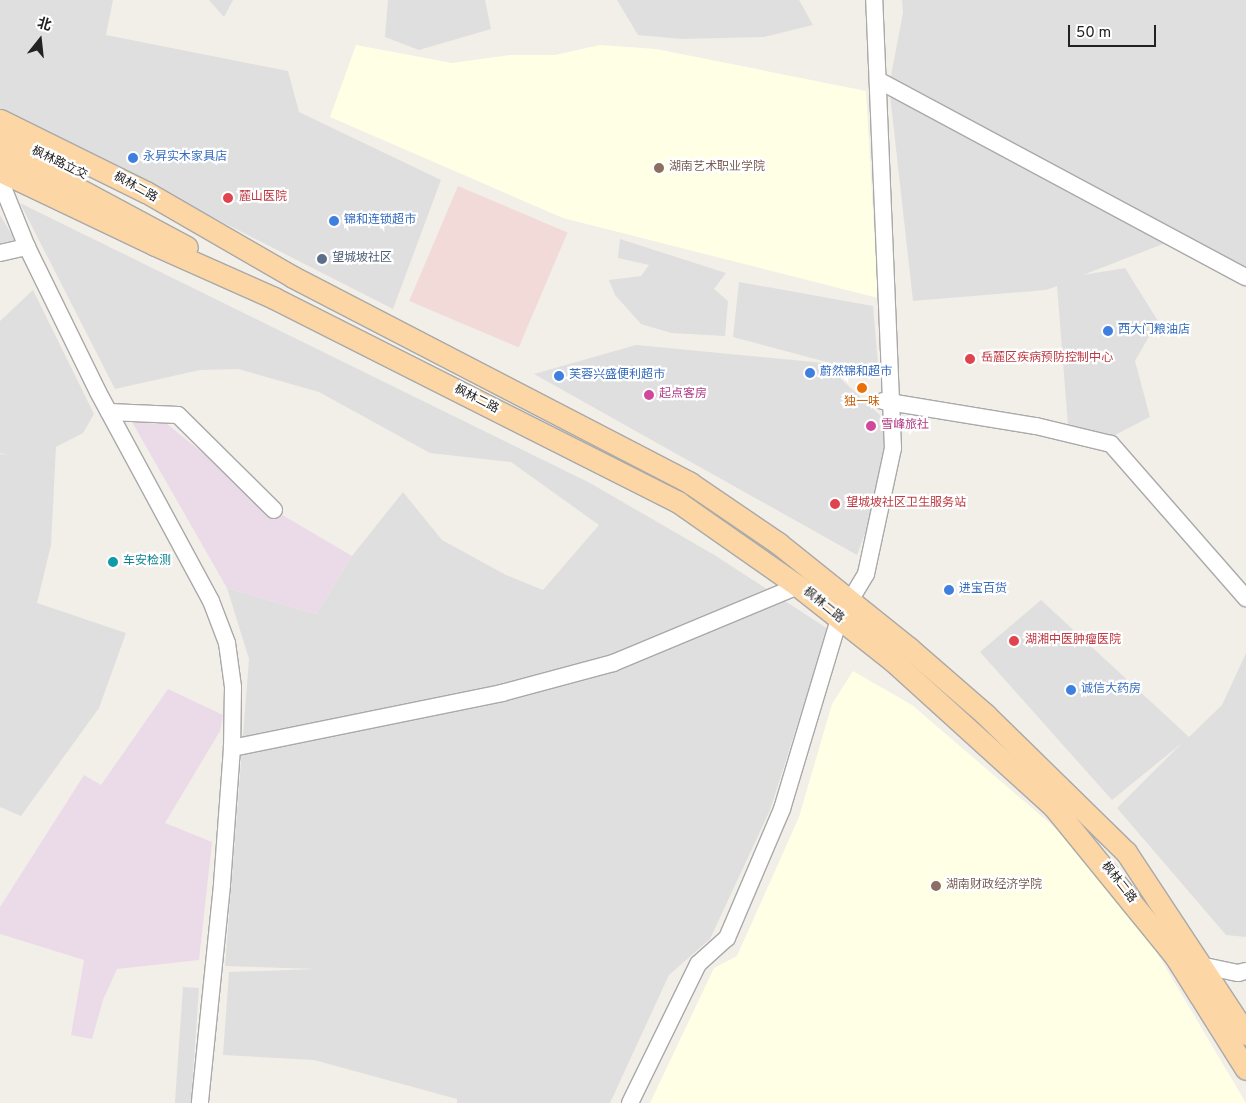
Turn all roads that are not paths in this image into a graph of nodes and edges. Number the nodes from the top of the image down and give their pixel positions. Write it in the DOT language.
graph roads {
  1 [pos="874,0"];
  2 [pos="878,80"];
  3 [pos="0,120"];
  4 [pos="0,138"];
  5 [pos="0,155"];
  6 [pos="0,171"];
  7 [pos="2,188"];
  8 [pos="169,228"];
  9 [pos="27,247"];
  10 [pos="0,254"];
  11 [pos="293,277"];
  12 [pos="1246,277"];
  13 [pos="274,298"];
  14 [pos="886,401"];
  15 [pos="109,412"];
  16 [pos="274,510"];
  17 [pos="798,586"];
  18 [pos="1246,598"];
  19 [pos="848,599"];
  20 [pos="839,619"];
  21 [pos="232,748"];
  22 [pos="1200,965"];
  23 [pos="1246,971"];
  24 [pos="1246,1034"];
  25 [pos="1246,1069"];
  26 [pos="200,1103"];
  27 [pos="630,1103"];
  1 -- 2 [label="street"];
  2 -- 12 [label="street"];
  2 -- 14 [label="street"];
  3 -- 11 [label="main road, 枫林二路"];
  4 -- 8 [label="main road, 枫林路立交"];
  5 -- 8 [label="main road, 枫林路立交"];
  6 -- 13 [label="main road, 枫林二路"];
  7 -- 9 [label="street"];
  8 -- 11 [label="main road, 枫林二路"];
  8 -- 13 [label="main road, 枫林二路"];
  9 -- 10 [label="street"];
  9 -- 15 [label="street"];
  11 -- 19 [label="main road, 枫林二路"];
  13 -- 17 [label="main road, 枫林二路"];
  14 -- 18 [label="street"];
  14 -- 19 [label="street"];
  15 -- 16 [label="street"];
  15 -- 21 [label="street"];
  17 -- 20 [label="main road, 枫林二路"];
  17 -- 21 [label="street"];
  19 -- 20 [label="street"];
  19 -- 22 [label="main road, 枫林二路"];
  20 -- 25 [label="main road, 枫林二路"];
  20 -- 27 [label="street"];
  21 -- 26 [label="street"];
  22 -- 23 [label="street"];
  22 -- 24 [label="main road, 枫林二路"];
}
